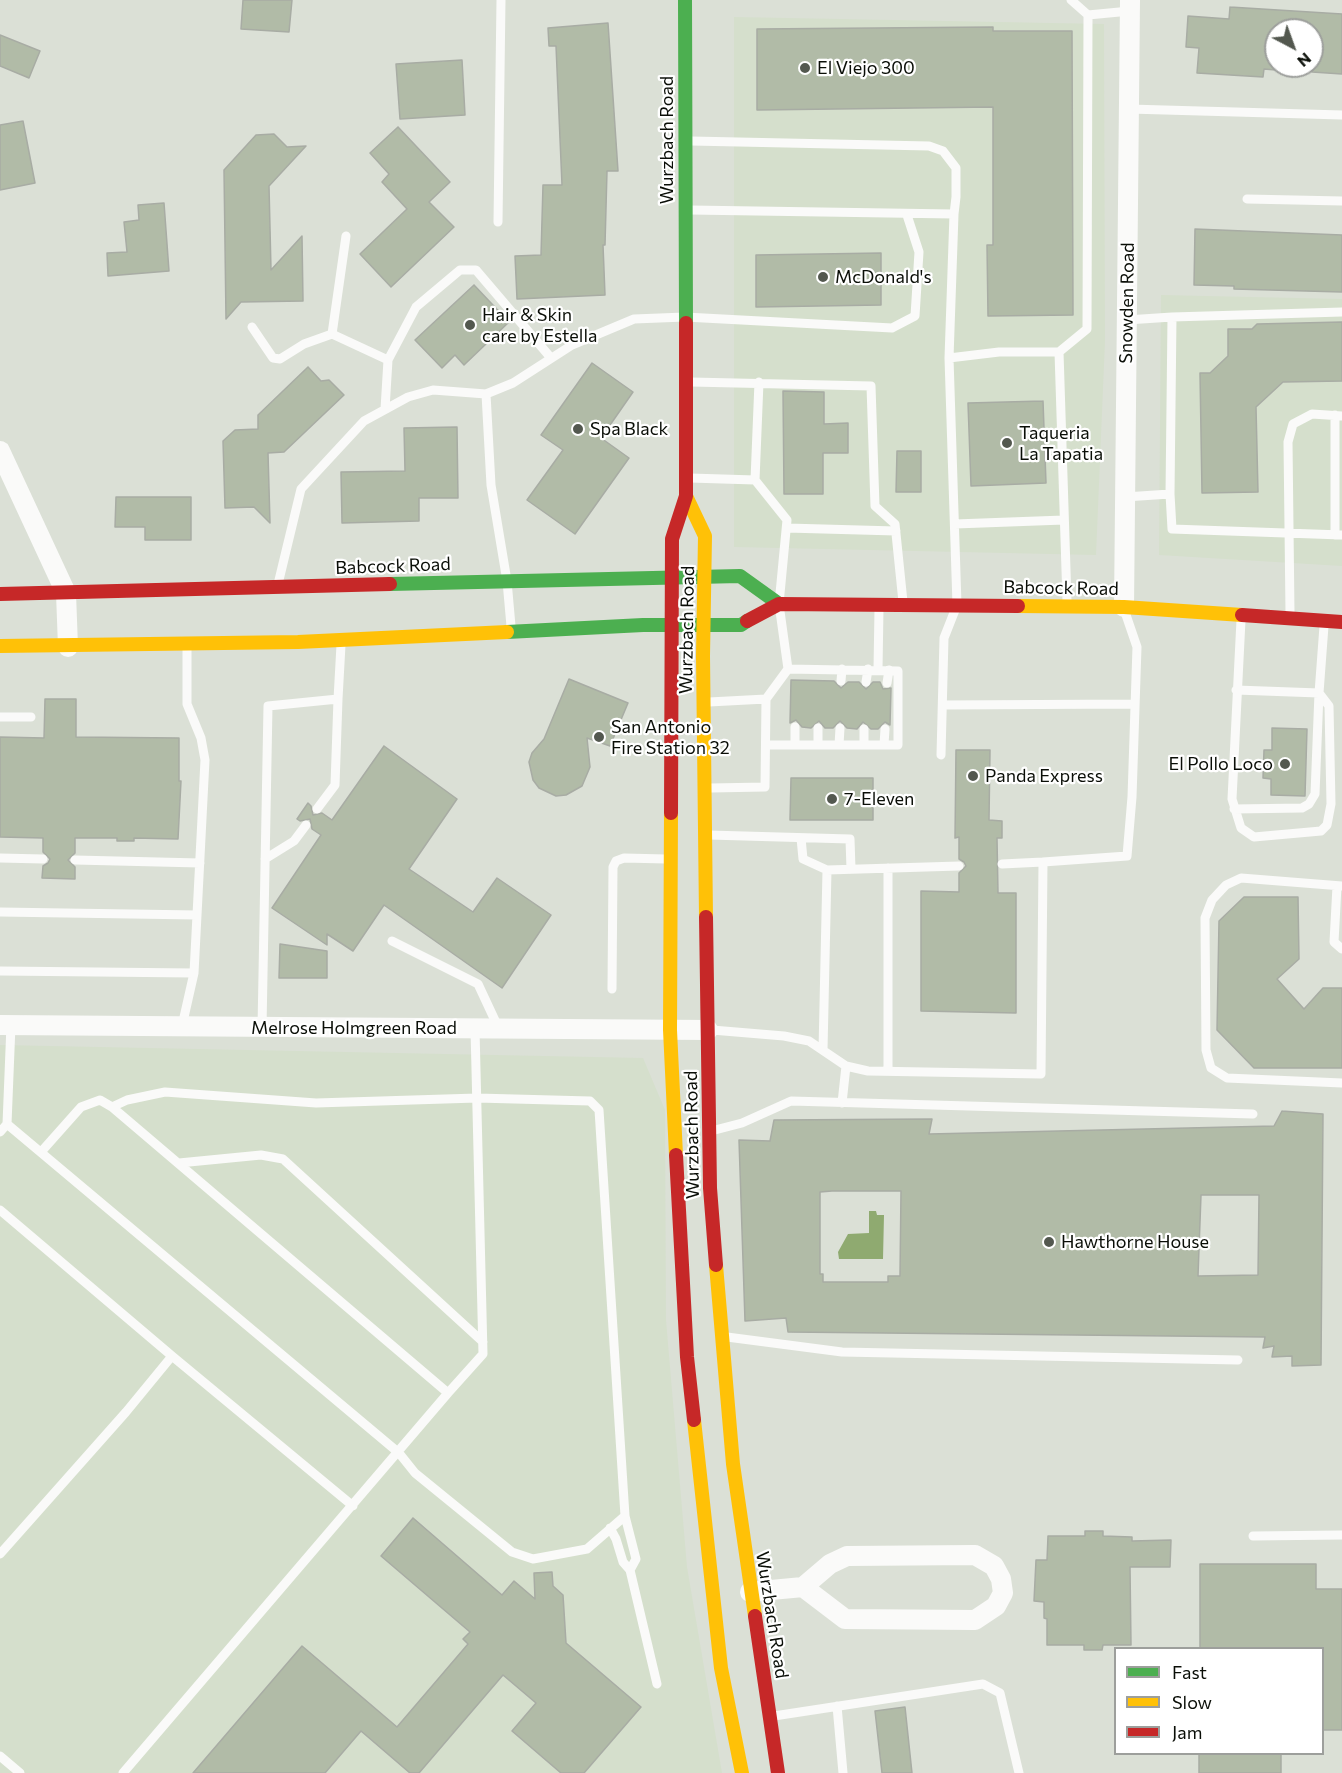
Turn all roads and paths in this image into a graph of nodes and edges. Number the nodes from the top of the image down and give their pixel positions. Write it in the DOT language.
graph roads {
  1 [pos="501,0"];
  2 [pos="685,0"];
  3 [pos="1071,0"];
  4 [pos="1130,5"];
  5 [pos="1088,15"];
  6 [pos="1130,109"];
  7 [pos="1342,115"];
  8 [pos="685,141"];
  9 [pos="1247,200"];
  10 [pos="1342,201"];
  11 [pos="685,210"];
  12 [pos="954,214"];
  13 [pos="907,215"];
  14 [pos="498,222"];
  15 [pos="346,236"];
  16 [pos="1342,312"];
  17 [pos="685,317"];
  18 [pos="1172,317"];
  19 [pos="1127,320"];
  20 [pos="252,327"];
  21 [pos="332,334"];
  22 [pos="1059,352"];
  23 [pos="551,358"];
  24 [pos="949,358"];
  25 [pos="388,360"];
  26 [pos="685,382"];
  27 [pos="759,382"];
  28 [pos="486,394"];
  29 [pos="385,409"];
  30 [pos="1338,416"];
  31 [pos="0,451"];
  32 [pos="686,478"];
  33 [pos="755,480"];
  34 [pos="1170,494"];
  35 [pos="686,496"];
  36 [pos="1125,497"];
  37 [pos="1064,520"];
  38 [pos="955,524"];
  39 [pos="787,528"];
  40 [pos="896,531"];
  41 [pos="1289,531"];
  42 [pos="1338,535"];
  43 [pos="672,576"];
  44 [pos="706,576"];
  45 [pos="507,580"];
  46 [pos="278,587"];
  47 [pos="66,593"];
  48 [pos="0,594"];
  49 [pos="778,604"];
  50 [pos="904,604"];
  51 [pos="957,605"];
  52 [pos="879,606"];
  53 [pos="1067,606"];
  54 [pos="1124,607"];
  55 [pos="1241,615"];
  56 [pos="1290,618"];
  57 [pos="1325,621"];
  58 [pos="1342,622"];
  59 [pos="672,626"];
  60 [pos="704,626"];
  61 [pos="511,632"];
  62 [pos="341,640"];
  63 [pos="187,645"];
  64 [pos="0,646"];
  65 [pos="68,647"];
  66 [pos="792,669"];
  67 [pos="820,669"];
  68 [pos="842,669"];
  69 [pos="873,669"];
  70 [pos="889,670"];
  71 [pos="795,681"];
  72 [pos="819,681"];
  73 [pos="841,681"];
  74 [pos="866,682"];
  75 [pos="887,683"];
  76 [pos="1236,690"];
  77 [pos="1319,693"];
  78 [pos="338,699"];
  79 [pos="766,699"];
  80 [pos="704,702"];
  81 [pos="1135,704"];
  82 [pos="943,705"];
  83 [pos="0,717"];
  84 [pos="32,717"];
  85 [pos="795,727"];
  86 [pos="818,728"];
  87 [pos="840,728"];
  88 [pos="864,729"];
  89 [pos="885,729"];
  90 [pos="767,745"];
  91 [pos="795,745"];
  92 [pos="818,745"];
  93 [pos="839,745"];
  94 [pos="864,745"];
  95 [pos="884,745"];
  96 [pos="941,755"];
  97 [pos="705,788"];
  98 [pos="317,809"];
  99 [pos="1234,809"];
  100 [pos="306,825"];
  101 [pos="706,835"];
  102 [pos="801,838"];
  103 [pos="0,858"];
  104 [pos="43,859"];
  105 [pos="265,859"];
  106 [pos="671,859"];
  107 [pos="75,860"];
  108 [pos="1043,862"];
  109 [pos="200,863"];
  110 [pos="1002,864"];
  111 [pos="959,866"];
  112 [pos="888,868"];
  113 [pos="851,869"];
  114 [pos="827,870"];
  115 [pos="1339,886"];
  116 [pos="0,912"];
  117 [pos="197,915"];
  118 [pos="392,940"];
  119 [pos="1342,949"];
  120 [pos="0,971"];
  121 [pos="194,973"];
  122 [pos="612,989"];
  123 [pos="6,1024"];
  124 [pos="182,1026"];
  125 [pos="262,1028"];
  126 [pos="475,1029"];
  127 [pos="499,1029"];
  128 [pos="670,1030"];
  129 [pos="708,1030"];
  130 [pos="823,1050"];
  131 [pos="846,1066"];
  132 [pos="888,1071"];
  133 [pos="1342,1083"];
  134 [pos="477,1098"];
  135 [pos="842,1102"];
  136 [pos="112,1107"];
  137 [pos="1253,1114"];
  138 [pos="7,1124"];
  139 [pos="710,1131"];
  140 [pos="0,1132"];
  141 [pos="41,1152"];
  142 [pos="179,1163"];
  143 [pos="0,1210"];
  144 [pos="721,1337"];
  145 [pos="483,1342"];
  146 [pos="171,1356"];
  147 [pos="1238,1360"];
  148 [pos="448,1393"];
  149 [pos="399,1453"];
  150 [pos="353,1506"];
  151 [pos="625,1516"];
  152 [pos="610,1528"];
  153 [pos="1342,1535"];
  154 [pos="1253,1536"];
  155 [pos="0,1554"];
  156 [pos="630,1570"];
  157 [pos="803,1587"];
  158 [pos="750,1592"];
  159 [pos="657,1684"];
  160 [pos="837,1706"];
  161 [pos="769,1717"];
  162 [pos="0,1755"];
  163 [pos="20,1773"];
  164 [pos="123,1773"];
  165 [pos="742,1773"];
  166 [pos="778,1773"];
  167 [pos="843,1773"];
  168 [pos="1019,1773"];
  1 -- 14 [label="lane"];
  2 -- 8 [label="main road, Wurzbach Road"];
  3 -- 5 [label="lane"];
  4 -- 5 [label="lane"];
  4 -- 6 [label="street, Snowden Road"];
  5 -- 22 [label="lane"];
  6 -- 7 [label="lane"];
  6 -- 19 [label="street, Snowden Road"];
  8 -- 11 [label="main road, Wurzbach Road"];
  8 -- 12 [label="lane"];
  9 -- 10 [label="lane"];
  11 -- 13 [label="lane"];
  11 -- 17 [label="main road, Wurzbach Road"];
  12 -- 13 [label="lane"];
  12 -- 24 [label="lane"];
  13 -- 17 [label="lane"];
  15 -- 21 [label="lane"];
  16 -- 18 [label="lane"];
  17 -- 23 [label="lane"];
  17 -- 26 [label="main road, Wurzbach Road"];
  18 -- 19 [label="lane"];
  18 -- 34 [label="lane"];
  19 -- 36 [label="street, Snowden Road"];
  20 -- 21 [label="lane"];
  21 -- 25 [label="lane"];
  22 -- 24 [label="lane"];
  22 -- 37 [label="lane"];
  23 -- 25 [label="lane"];
  23 -- 28 [label="lane"];
  24 -- 38 [label="lane"];
  25 -- 29 [label="lane"];
  26 -- 27 [label="lane"];
  26 -- 32 [label="main road, Wurzbach Road"];
  27 -- 33 [label="lane"];
  27 -- 40 [label="lane"];
  28 -- 29 [label="lane"];
  28 -- 45 [label="lane"];
  29 -- 46 [label="lane"];
  30 -- 41 [label="lane"];
  30 -- 42 [label="lane"];
  31 -- 47 [label="street"];
  32 -- 33 [label="lane"];
  32 -- 35 [label="main road, Wurzbach Road"];
  33 -- 39 [label="lane"];
  34 -- 36 [label="lane"];
  34 -- 41 [label="lane"];
  35 -- 43 [label="main road, Wurzbach Road"];
  35 -- 44 [label="main road, Wurzbach Road"];
  36 -- 54 [label="street, Snowden Road"];
  37 -- 38 [label="lane"];
  37 -- 53 [label="lane"];
  38 -- 51 [label="lane"];
  39 -- 40 [label="lane"];
  39 -- 49 [label="lane"];
  40 -- 50 [label="lane"];
  41 -- 42 [label="lane"];
  41 -- 56 [label="lane"];
  43 -- 44 [label="main road, Babcock Road"];
  43 -- 45 [label="main road, Babcock Road"];
  43 -- 59 [label="main road, Wurzbach Road"];
  44 -- 49 [label="main road, Babcock Road"];
  44 -- 60 [label="main road, Wurzbach Road"];
  45 -- 46 [label="main road, Babcock Road"];
  45 -- 61 [label="lane"];
  46 -- 47 [label="main road, Babcock Road"];
  47 -- 48 [label="main road, Babcock Road"];
  47 -- 65 [label="street"];
  49 -- 52 [label="main road, Babcock Road"];
  49 -- 60 [label="main road"];
  49 -- 66 [label="lane"];
  50 -- 51 [label="main road, Babcock Road"];
  50 -- 52 [label="main road, Babcock Road"];
  51 -- 53 [label="main road, Babcock Road"];
  51 -- 82 [label="lane"];
  52 -- 69 [label="lane"];
  53 -- 54 [label="main road, Babcock Road"];
  54 -- 55 [label="main road, Babcock Road"];
  54 -- 81 [label="lane"];
  55 -- 56 [label="main road, Babcock Road"];
  55 -- 76 [label="lane"];
  56 -- 57 [label="main road, Babcock Road"];
  57 -- 58 [label="main road, Babcock Road"];
  57 -- 77 [label="lane"];
  59 -- 60 [label="main road"];
  59 -- 61 [label="main road"];
  59 -- 106 [label="main road, Wurzbach Road"];
  60 -- 80 [label="main road, Wurzbach Road"];
  61 -- 62 [label="main road"];
  62 -- 63 [label="main road"];
  62 -- 78 [label="lane"];
  63 -- 65 [label="main road"];
  63 -- 109 [label="lane"];
  64 -- 65 [label="main road"];
  66 -- 67 [label="lane"];
  66 -- 71 [label="lane"];
  66 -- 79 [label="lane"];
  67 -- 68 [label="lane"];
  67 -- 72 [label="lane"];
  68 -- 69 [label="lane"];
  68 -- 73 [label="lane"];
  69 -- 70 [label="lane"];
  69 -- 74 [label="lane"];
  70 -- 75 [label="lane"];
  70 -- 95 [label="lane"];
  76 -- 77 [label="lane"];
  76 -- 99 [label="lane"];
  77 -- 99 [label="lane"];
  77 -- 99 [label="lane"];
  78 -- 98 [label="lane"];
  78 -- 105 [label="lane"];
  79 -- 80 [label="lane"];
  79 -- 90 [label="lane"];
  80 -- 97 [label="main road, Wurzbach Road"];
  81 -- 82 [label="lane"];
  81 -- 108 [label="lane"];
  82 -- 96 [label="lane"];
  83 -- 84 [label="lane"];
  85 -- 91 [label="lane"];
  86 -- 92 [label="lane"];
  87 -- 93 [label="lane"];
  88 -- 94 [label="lane"];
  89 -- 95 [label="lane"];
  90 -- 91 [label="lane"];
  90 -- 97 [label="lane"];
  91 -- 92 [label="lane"];
  92 -- 93 [label="lane"];
  93 -- 94 [label="lane"];
  94 -- 95 [label="lane"];
  97 -- 101 [label="main road, Wurzbach Road"];
  100 -- 105 [label="lane"];
  101 -- 102 [label="lane"];
  101 -- 129 [label="main road, Wurzbach Road"];
  102 -- 113 [label="lane"];
  102 -- 114 [label="lane"];
  103 -- 104 [label="lane"];
  105 -- 125 [label="lane"];
  106 -- 122 [label="lane"];
  106 -- 128 [label="main road, Wurzbach Road"];
  107 -- 109 [label="lane"];
  108 -- 110 [label="lane"];
  108 -- 132 [label="lane"];
  109 -- 117 [label="lane"];
  111 -- 112 [label="lane"];
  112 -- 113 [label="lane"];
  112 -- 132 [label="lane"];
  113 -- 114 [label="lane"];
  114 -- 130 [label="lane"];
  115 -- 119 [label="lane"];
  115 -- 133 [label="lane"];
  116 -- 117 [label="lane"];
  117 -- 121 [label="lane"];
  118 -- 127 [label="lane"];
  120 -- 121 [label="lane"];
  121 -- 124 [label="lane"];
  123 -- 124 [label="street, Melrose Holmgreen Road"];
  123 -- 138 [label="lane"];
  124 -- 125 [label="street, Melrose Holmgreen Road"];
  125 -- 126 [label="street, Melrose Holmgreen Road"];
  126 -- 127 [label="street, Melrose Holmgreen Road"];
  126 -- 134 [label="lane"];
  127 -- 128 [label="street, Melrose Holmgreen Road"];
  128 -- 129 [label="street, Melrose Holmgreen Road"];
  128 -- 165 [label="main road, Wurzbach Road"];
  129 -- 130 [label="lane"];
  129 -- 139 [label="main road, Wurzbach Road"];
  130 -- 131 [label="lane"];
  131 -- 132 [label="lane"];
  131 -- 135 [label="lane"];
  134 -- 136 [label="lane"];
  134 -- 145 [label="lane"];
  134 -- 151 [label="lane"];
  135 -- 137 [label="lane"];
  135 -- 139 [label="lane"];
  136 -- 141 [label="lane"];
  136 -- 142 [label="lane"];
  138 -- 140 [label="lane"];
  138 -- 141 [label="lane"];
  139 -- 144 [label="main road, Wurzbach Road"];
  141 -- 149 [label="lane"];
  142 -- 145 [label="lane"];
  142 -- 148 [label="lane"];
  143 -- 146 [label="lane"];
  144 -- 147 [label="lane"];
  144 -- 158 [label="main road, Wurzbach Road"];
  145 -- 148 [label="lane"];
  146 -- 150 [label="lane"];
  146 -- 155 [label="lane"];
  148 -- 149 [label="lane"];
  149 -- 150 [label="lane"];
  149 -- 152 [label="lane"];
  150 -- 164 [label="lane"];
  151 -- 152 [label="lane"];
  151 -- 156 [label="lane"];
  152 -- 156 [label="lane"];
  153 -- 154 [label="lane"];
  156 -- 159 [label="lane"];
  157 -- 157 [label="street"];
  157 -- 158 [label="street"];
  158 -- 161 [label="main road, Wurzbach Road"];
  160 -- 161 [label="lane"];
  160 -- 167 [label="lane"];
  160 -- 168 [label="lane"];
  161 -- 166 [label="main road, Wurzbach Road"];
  162 -- 163 [label="lane"];
}
